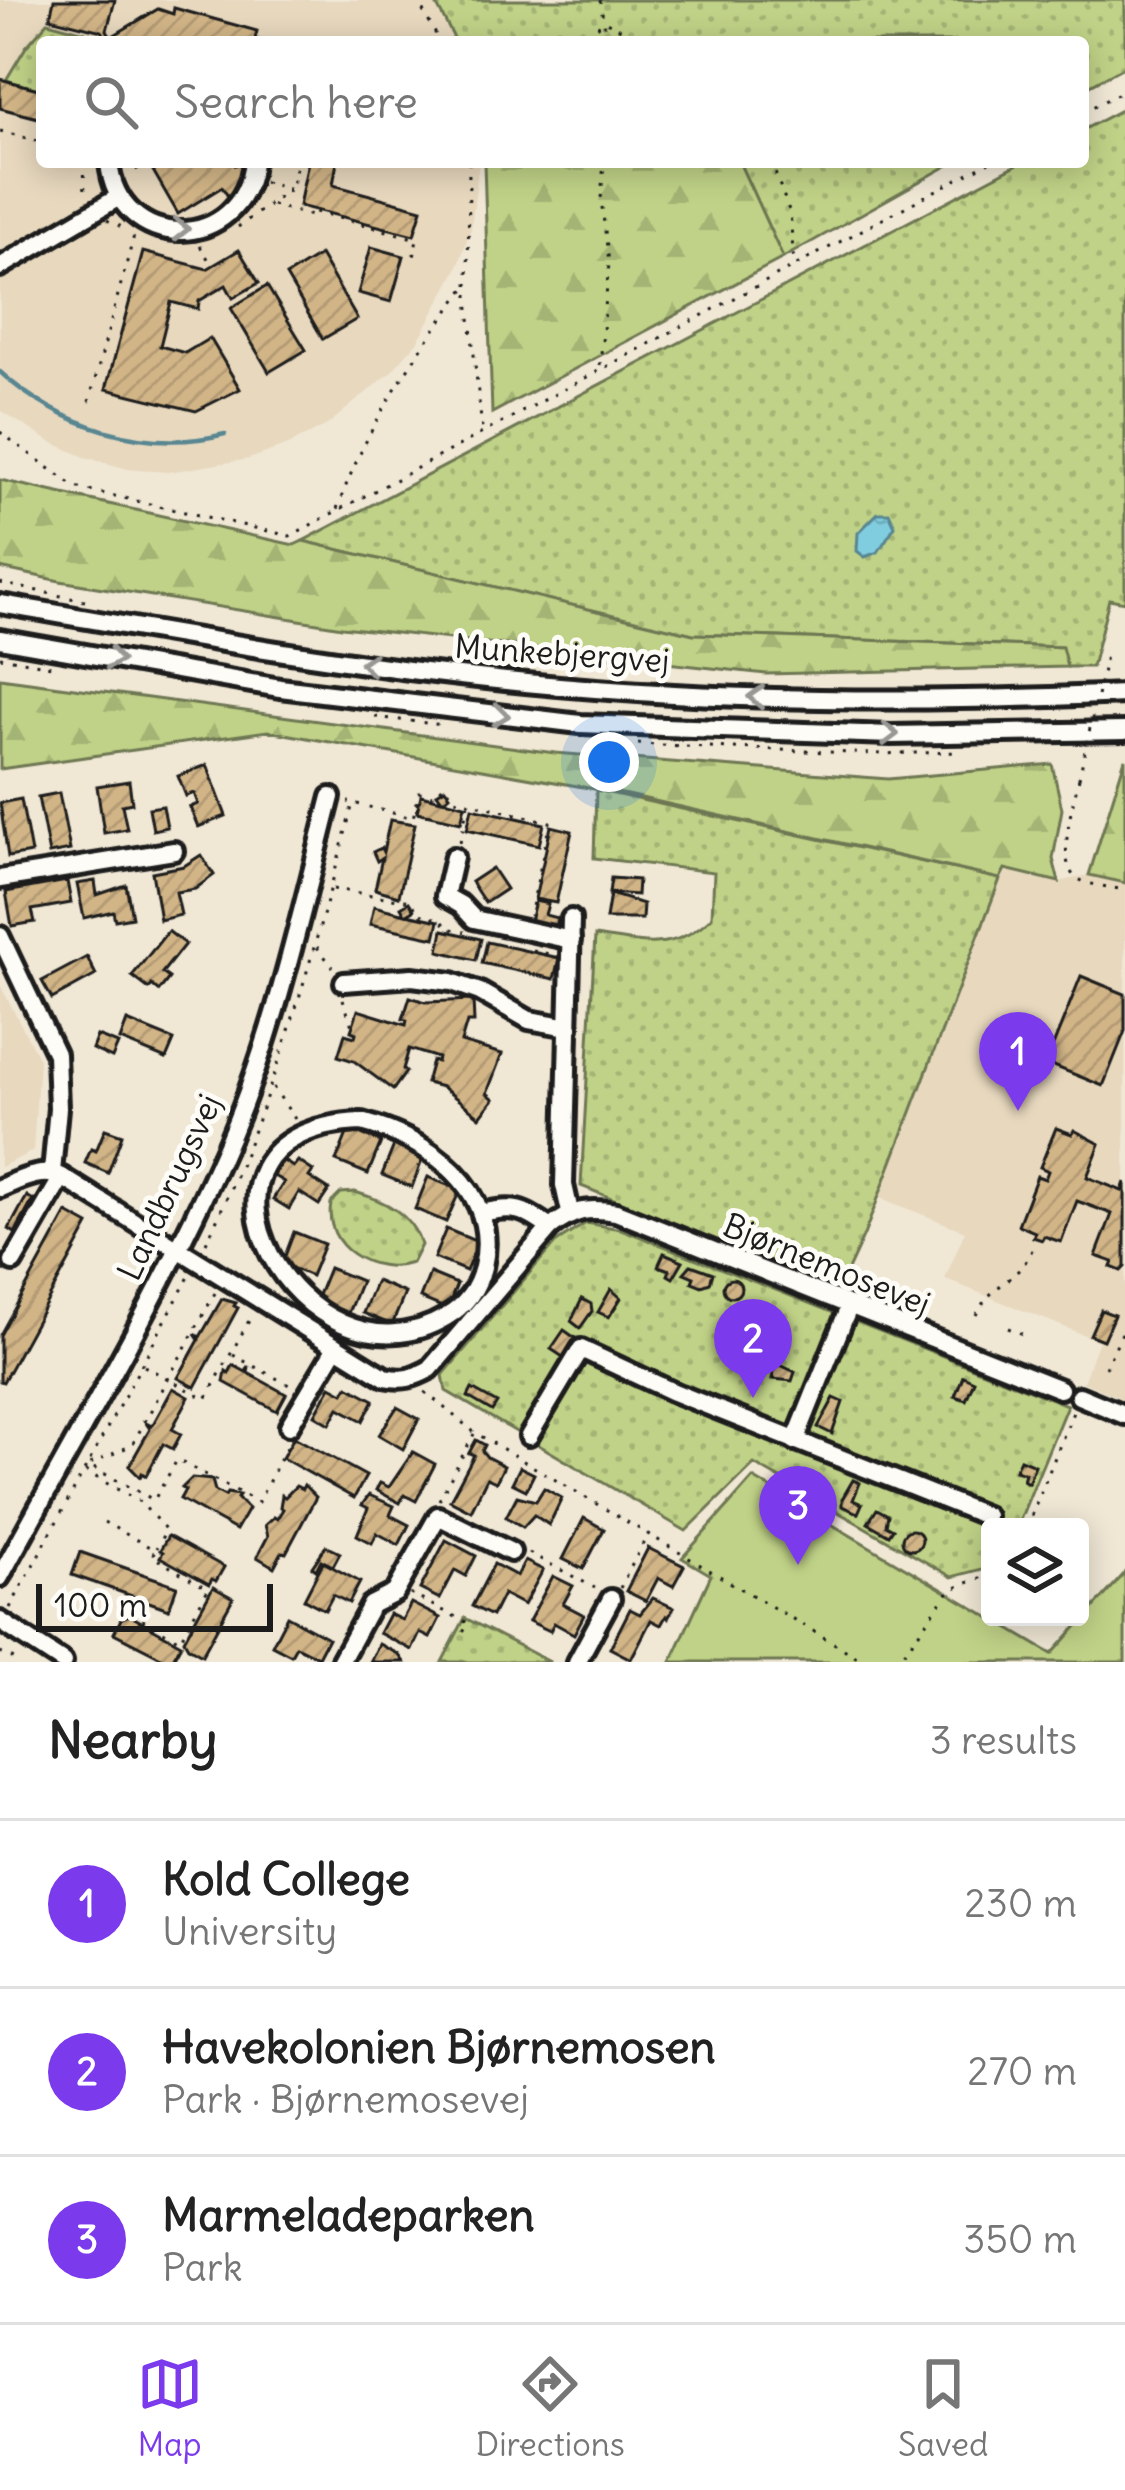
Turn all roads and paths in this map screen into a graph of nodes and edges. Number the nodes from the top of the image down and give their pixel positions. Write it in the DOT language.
graph roads {
  1 [pos="417,0"];
  2 [pos="601,0"];
  3 [pos="604,21"];
  4 [pos="437,36"];
  5 [pos="586,36"];
  6 [pos="606,36"];
  7 [pos="635,36"];
  8 [pos="1125,90"];
  9 [pos="1089,109"];
  10 [pos="0,130"];
  11 [pos="36,140"];
  12 [pos="84,168"];
  13 [pos="111,168"];
  14 [pos="469,168"];
  15 [pos="604,168"];
  16 [pos="773,168"];
  17 [pos="978,168"];
  18 [pos="252,170"];
  19 [pos="296,171"];
  20 [pos="306,172"];
  21 [pos="291,189"];
  22 [pos="119,197"];
  23 [pos="271,205"];
  24 [pos="94,211"];
  25 [pos="137,226"];
  26 [pos="198,242"];
  27 [pos="421,256"];
  28 [pos="794,265"];
  29 [pos="212,266"];
  30 [pos="0,267"];
  31 [pos="468,285"];
  32 [pos="599,367"];
  33 [pos="89,402"];
  34 [pos="482,431"];
  35 [pos="0,432"];
  36 [pos="336,511"];
  37 [pos="0,584"];
  38 [pos="0,604"];
  39 [pos="94,604"];
  40 [pos="0,639"];
  41 [pos="1107,651"];
  42 [pos="1125,694"];
  43 [pos="1125,730"];
  44 [pos="331,797"];
  45 [pos="469,802"];
  46 [pos="353,803"];
  47 [pos="174,851"];
  48 [pos="454,857"];
  49 [pos="0,879"];
  50 [pos="332,888"];
  51 [pos="1125,890"];
  52 [pos="571,919"];
  53 [pos="471,934"];
  54 [pos="0,936"];
  55 [pos="525,939"];
  56 [pos="571,940"];
  57 [pos="558,956"];
  58 [pos="344,982"];
  59 [pos="568,1027"];
  60 [pos="273,1087"];
  61 [pos="303,1130"];
  62 [pos="57,1175"];
  63 [pos="0,1188"];
  64 [pos="570,1212"];
  65 [pos="482,1213"];
  66 [pos="550,1228"];
  67 [pos="178,1246"];
  68 [pos="1034,1246"];
  69 [pos="13,1262"];
  70 [pos="225,1276"];
  71 [pos="261,1299"];
  72 [pos="849,1307"];
  73 [pos="976,1316"];
  74 [pos="1125,1327"];
  75 [pos="1008,1328"];
  76 [pos="1028,1336"];
  77 [pos="336,1346"];
  78 [pos="231,1354"];
  79 [pos="142,1365"];
  80 [pos="1105,1368"];
  81 [pos="168,1378"];
  82 [pos="410,1379"];
  83 [pos="1060,1388"];
  84 [pos="308,1396"];
  85 [pos="1079,1396"];
  86 [pos="1125,1415"];
  87 [pos="290,1426"];
  88 [pos="474,1432"];
  89 [pos="529,1436"];
  90 [pos="795,1441"];
  91 [pos="85,1471"];
  92 [pos="438,1516"];
  93 [pos="986,1516"];
  94 [pos="1032,1518"];
  95 [pos="104,1522"];
  96 [pos="648,1534"];
  97 [pos="155,1550"];
  98 [pos="511,1552"];
  99 [pos="0,1577"];
  100 [pos="981,1578"];
  101 [pos="398,1588"];
  102 [pos="611,1599"];
  103 [pos="114,1612"];
  104 [pos="0,1621"];
  105 [pos="463,1633"];
  106 [pos="0,1653"];
  107 [pos="21,1662"];
  108 [pos="64,1662"];
  109 [pos="340,1662"];
  110 [pos="577,1662"];
  111 [pos="866,1662"];
  112 [pos="897,1662"];
  1 -- 4 [label="path"];
  2 -- 3 [label="path"];
  3 -- 5 [label="path"];
  3 -- 6 [label="path"];
  3 -- 7 [label="path"];
  8 -- 9 [label="path"];
  10 -- 11 [label="path"];
  12 -- 24 [label="path"];
  13 -- 22 [label="street"];
  14 -- 31 [label="path"];
  15 -- 32 [label="path"];
  16 -- 28 [label="path"];
  17 -- 28 [label="path"];
  18 -- 21 [label="path"];
  25 -- 18 [label="street, one-way"];
  19 -- 20 [label="path"];
  22 -- 24 [label="street"];
  22 -- 25 [label="street"];
  23 -- 27 [label="path"];
  24 -- 25 [label="path"];
  24 -- 30 [label="street"];
  25 -- 33 [label="path"];
  26 -- 29 [label="path"];
  28 -- 32 [label="path"];
  31 -- 34 [label="path"];
  31 -- 36 [label="path"];
  32 -- 34 [label="path"];
  34 -- 36 [label="path"];
  35 -- 36 [label="path"];
  37 -- 39 [label="path"];
  42 -- 38 [label="street, Munkebjergvej, one-way"];
  40 -- 43 [label="street, Munkebjergvej, one-way"];
  41 -- 51 [label="path, bridge"];
  44 -- 67 [label="street, Landbrugsvej"];
  45 -- 46 [label="path"];
  45 -- 48 [label="path"];
  45 -- 55 [label="path"];
  47 -- 49 [label="street"];
  48 -- 55 [label="street"];
  50 -- 53 [label="path"];
  52 -- 56 [label="street"];
  54 -- 62 [label="street"];
  55 -- 56 [label="street"];
  55 -- 57 [label="path"];
  56 -- 59 [label="street"];
  58 -- 59 [label="street"];
  59 -- 64 [label="street"];
  60 -- 61 [label="path"];
  61 -- 65 [label="street"];
  61 -- 65 [label="street"];
  62 -- 63 [label="street"];
  62 -- 67 [label="street"];
  62 -- 69 [label="street"];
  64 -- 66 [label="street"];
  64 -- 72 [label="street, Bjørnemosevej"];
  65 -- 66 [label="street"];
  66 -- 82 [label="street"];
  67 -- 70 [label="street"];
  67 -- 99 [label="street, Landbrugsvej"];
  68 -- 73 [label="path"];
  70 -- 71 [label="street"];
  70 -- 81 [label="path"];
  71 -- 77 [label="street"];
  71 -- 78 [label="path"];
  72 -- 83 [label="street, Bjørnemosevej"];
  72 -- 90 [label="street"];
  74 -- 80 [label="path"];
  75 -- 76 [label="path"];
  77 -- 82 [label="street"];
  77 -- 84 [label="street"];
  78 -- 81 [label="path"];
  78 -- 84 [label="path"];
  79 -- 81 [label="path"];
  81 -- 87 [label="path"];
  82 -- 88 [label="path"];
  84 -- 87 [label="street"];
  85 -- 86 [label="street"];
  85 -- 94 [label="path"];
  88 -- 92 [label="path"];
  88 -- 96 [label="path"];
  89 -- 90 [label="street"];
  90 -- 93 [label="street"];
  91 -- 97 [label="path"];
  92 -- 98 [label="street"];
  92 -- 101 [label="street"];
  95 -- 97 [label="path"];
  96 -- 102 [label="path"];
  96 -- 111 [label="path"];
  97 -- 103 [label="path"];
  98 -- 102 [label="path"];
  100 -- 112 [label="path"];
  101 -- 105 [label="path"];
  101 -- 109 [label="street"];
  102 -- 110 [label="street"];
  104 -- 108 [label="street"];
  106 -- 107 [label="path"];
}
